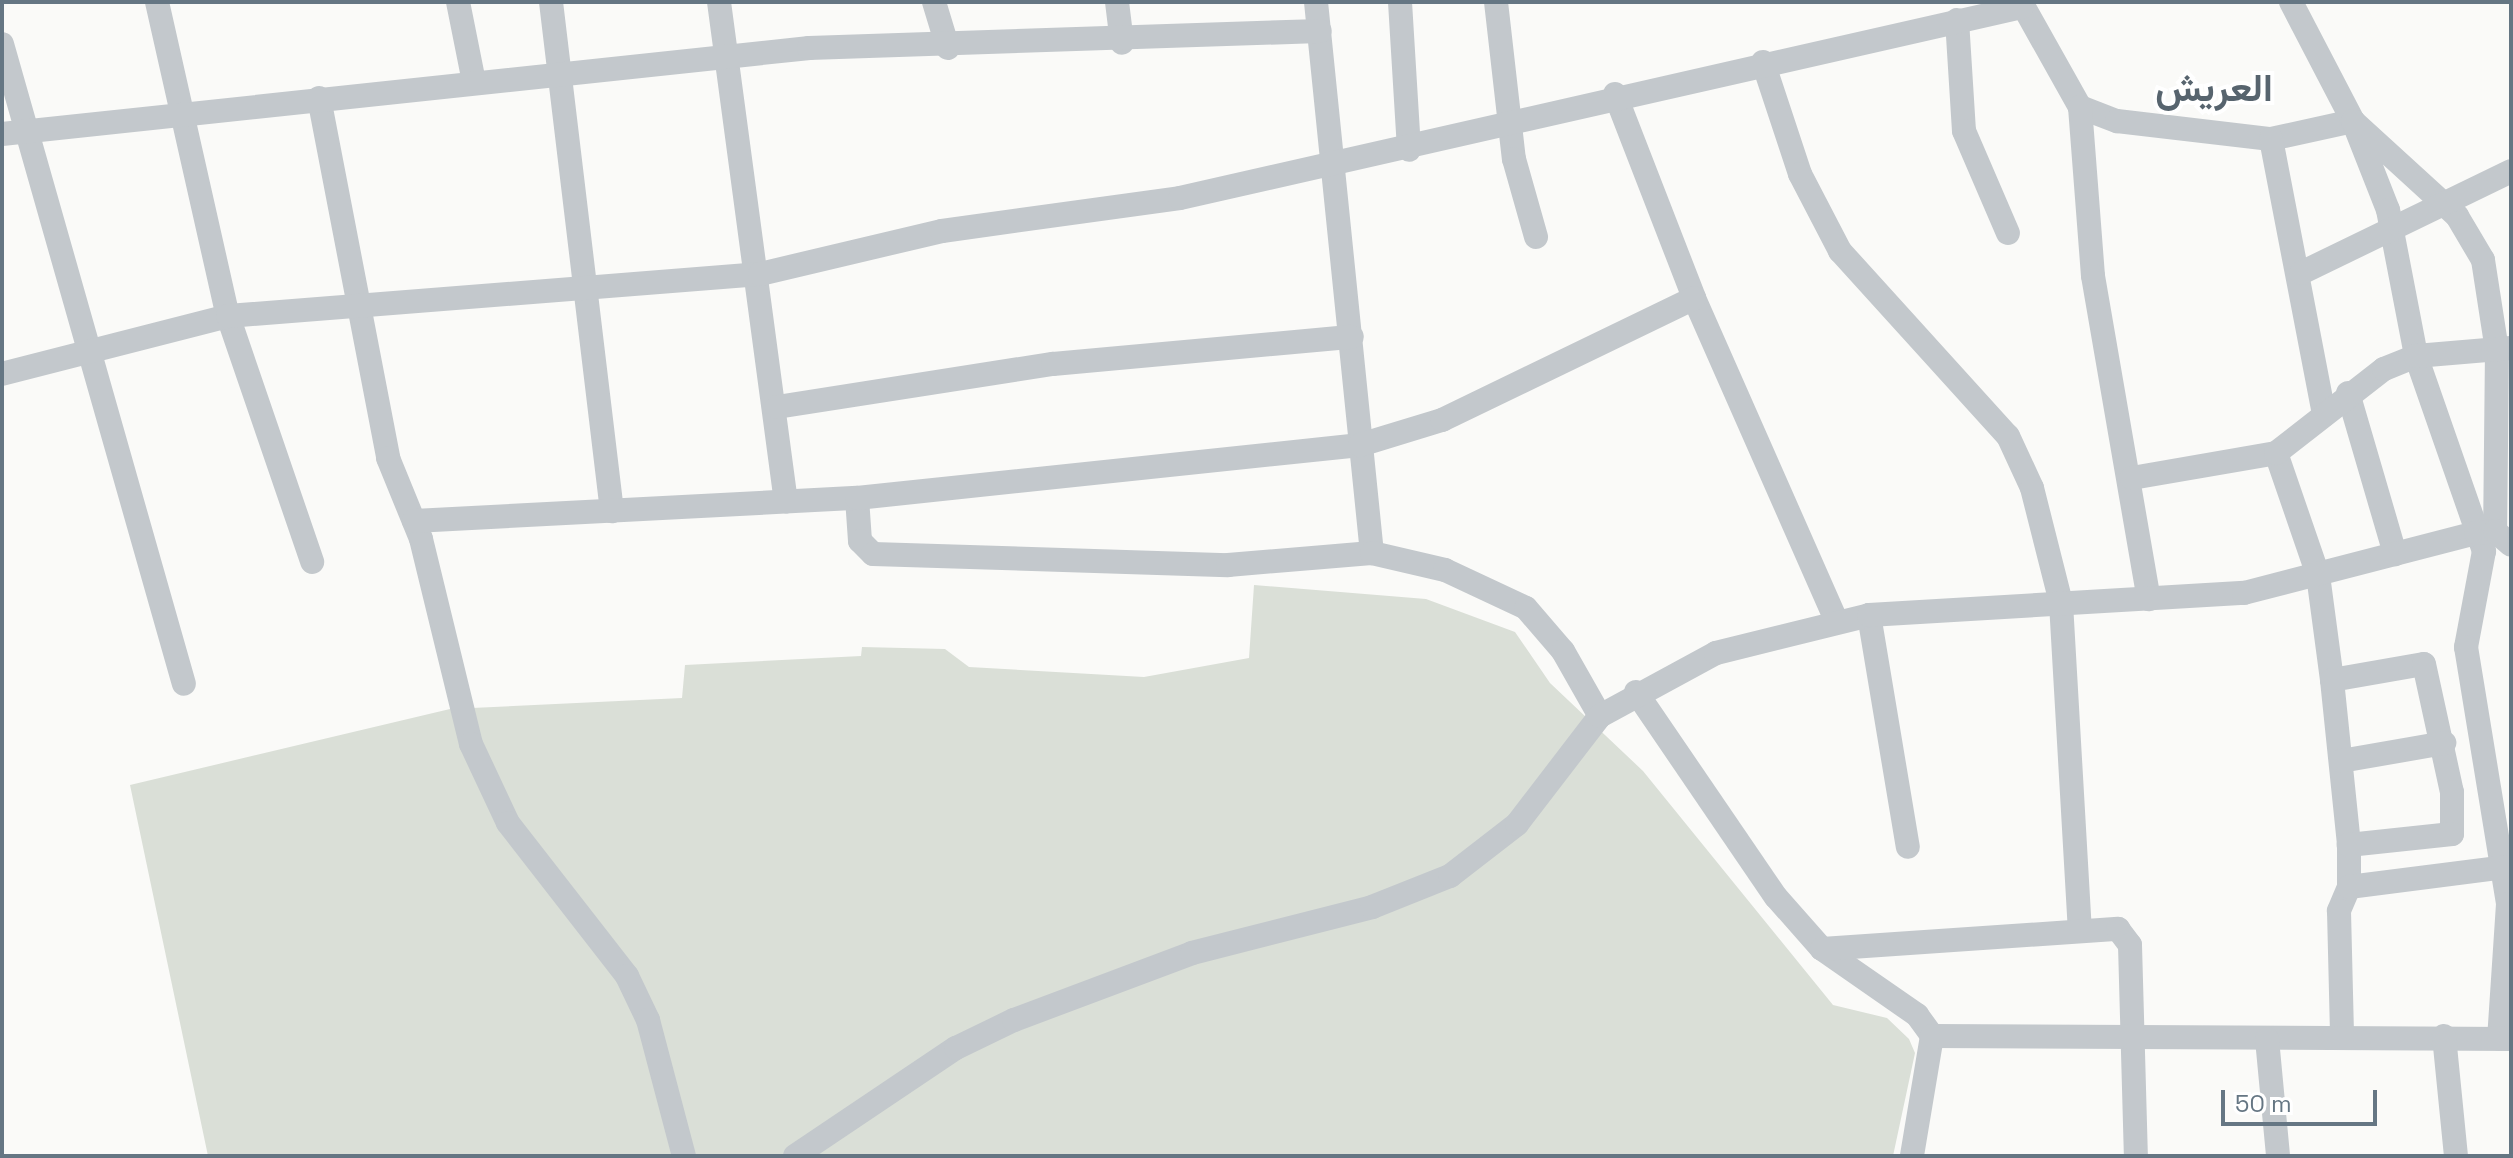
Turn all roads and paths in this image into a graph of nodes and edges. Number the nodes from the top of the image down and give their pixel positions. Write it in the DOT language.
graph roads {
  1 [pos="157,2"];
  2 [pos="458,2"];
  3 [pos="551,2"];
  4 [pos="719,2"];
  5 [pos="934,2"];
  6 [pos="1117,2"];
  7 [pos="1316,2"];
  8 [pos="1400,2"];
  9 [pos="1496,2"];
  10 [pos="2291,2"];
  11 [pos="2022,5"];
  12 [pos="1957,20"];
  13 [pos="1320,31"];
  14 [pos="1122,43"];
  15 [pos="2,44"];
  16 [pos="948,48"];
  17 [pos="725,55"];
  18 [pos="1763,62"];
  19 [pos="563,73"];
  20 [pos="474,82"];
  21 [pos="1615,94"];
  22 [pos="319,98"];
  23 [pos="2080,107"];
  24 [pos="178,113"];
  25 [pos="2353,121"];
  26 [pos="1509,125"];
  27 [pos="13,132"];
  28 [pos="2271,139"];
  29 [pos="1409,150"];
  30 [pos="1336,167"];
  31 [pos="2511,171"];
  32 [pos="2441,200"];
  33 [pos="2395,231"];
  34 [pos="2008,233"];
  35 [pos="1536,237"];
  36 [pos="2301,273"];
  37 [pos="760,274"];
  38 [pos="590,288"];
  39 [pos="1694,298"];
  40 [pos="357,303"];
  41 [pos="228,316"];
  42 [pos="1352,337"];
  43 [pos="2504,349"];
  44 [pos="85,350"];
  45 [pos="2416,356"];
  46 [pos="2,374"];
  47 [pos="2348,393"];
  48 [pos="777,407"];
  49 [pos="2324,415"];
  50 [pos="1360,445"];
  51 [pos="2276,453"];
  52 [pos="2505,471"];
  53 [pos="2132,478"];
  54 [pos="857,498"];
  55 [pos="786,502"];
  56 [pos="612,511"];
  57 [pos="414,521"];
  58 [pos="2494,536"];
  59 [pos="1372,553"];
  60 [pos="2395,554"];
  61 [pos="312,562"];
  62 [pos="2318,575"];
  63 [pos="2149,599"];
  64 [pos="2061,603"];
  65 [pos="1869,615"];
  66 [pos="1836,620"];
  67 [pos="2467,654"];
  68 [pos="2424,664"];
  69 [pos="2332,680"];
  70 [pos="184,684"];
  71 [pos="1636,692"];
  72 [pos="1600,716"];
  73 [pos="2444,743"];
  74 [pos="2341,761"];
  75 [pos="2349,845"];
  76 [pos="1908,847"];
  77 [pos="2505,867"];
  78 [pos="2349,887"];
  79 [pos="2080,928"];
  80 [pos="1822,949"];
  81 [pos="1932,1036"];
  82 [pos="2444,1036"];
  83 [pos="2342,1037"];
  84 [pos="2133,1038"];
  85 [pos="2267,1039"];
  86 [pos="2505,1039"];
  87 [pos="684,1156"];
  88 [pos="795,1156"];
  89 [pos="1912,1156"];
  90 [pos="2136,1156"];
  91 [pos="2278,1156"];
  92 [pos="2456,1156"];
  1 -- 24 [label="street"];
  2 -- 20 [label="street"];
  3 -- 19 [label="street"];
  4 -- 17 [label="street"];
  5 -- 16 [label="street"];
  6 -- 14 [label="street"];
  7 -- 13 [label="street"];
  8 -- 29 [label="street"];
  9 -- 26 [label="street"];
  10 -- 25 [label="street"];
  11 -- 12 [label="street"];
  11 -- 23 [label="street"];
  12 -- 18 [label="street"];
  12 -- 34 [label="street"];
  13 -- 14 [label="street"];
  13 -- 30 [label="street"];
  14 -- 16 [label="street"];
  15 -- 27 [label="street"];
  16 -- 17 [label="street"];
  17 -- 19 [label="street"];
  17 -- 37 [label="street"];
  18 -- 21 [label="street"];
  18 -- 64 [label="street"];
  19 -- 20 [label="street"];
  19 -- 38 [label="street"];
  20 -- 22 [label="street"];
  21 -- 26 [label="street"];
  21 -- 39 [label="street"];
  22 -- 24 [label="street"];
  22 -- 40 [label="street"];
  23 -- 28 [label="street"];
  23 -- 53 [label="street"];
  24 -- 27 [label="street"];
  24 -- 41 [label="street"];
  25 -- 28 [label="street"];
  25 -- 32 [label="street"];
  25 -- 33 [label="street"];
  26 -- 29 [label="street"];
  26 -- 35 [label="street"];
  27 -- 44 [label="street"];
  28 -- 36 [label="street"];
  29 -- 30 [label="street"];
  30 -- 37 [label="street"];
  30 -- 42 [label="street"];
  31 -- 32 [label="street"];
  32 -- 33 [label="street"];
  32 -- 43 [label="street"];
  33 -- 36 [label="street"];
  33 -- 45 [label="street"];
  36 -- 49 [label="street"];
  37 -- 38 [label="street"];
  37 -- 48 [label="street"];
  38 -- 40 [label="street"];
  38 -- 56 [label="street"];
  39 -- 50 [label="street"];
  39 -- 66 [label="street"];
  40 -- 41 [label="street"];
  40 -- 57 [label="street"];
  41 -- 44 [label="street"];
  41 -- 61 [label="street"];
  42 -- 48 [label="street"];
  42 -- 50 [label="street"];
  43 -- 45 [label="street"];
  43 -- 52 [label="street"];
  44 -- 46 [label="street"];
  44 -- 70 [label="street"];
  45 -- 47 [label="street"];
  45 -- 58 [label="street"];
  47 -- 49 [label="street"];
  47 -- 60 [label="street"];
  48 -- 55 [label="street"];
  49 -- 51 [label="street"];
  50 -- 54 [label="street"];
  50 -- 59 [label="street"];
  51 -- 53 [label="street"];
  51 -- 62 [label="street"];
  52 -- 58 [label="street"];
  53 -- 63 [label="street"];
  54 -- 55 [label="street"];
  54 -- 59 [label="street"];
  55 -- 56 [label="street"];
  56 -- 57 [label="street"];
  57 -- 87 [label="street"];
  58 -- 60 [label="street"];
  58 -- 67 [label="street"];
  59 -- 72 [label="street"];
  60 -- 62 [label="street"];
  62 -- 63 [label="street"];
  62 -- 69 [label="street"];
  63 -- 64 [label="street"];
  64 -- 65 [label="street"];
  64 -- 79 [label="street"];
  65 -- 66 [label="street"];
  65 -- 76 [label="street"];
  66 -- 71 [label="street"];
  67 -- 68 [label="street"];
  67 -- 77 [label="street"];
  68 -- 69 [label="street"];
  68 -- 73 [label="street"];
  69 -- 74 [label="street"];
  71 -- 72 [label="street"];
  71 -- 80 [label="street"];
  72 -- 88 [label="street"];
  73 -- 74 [label="street"];
  73 -- 75 [label="street"];
  74 -- 75 [label="street"];
  75 -- 78 [label="street"];
  77 -- 78 [label="street"];
  77 -- 86 [label="street"];
  78 -- 83 [label="street"];
  79 -- 80 [label="street"];
  79 -- 84 [label="street"];
  80 -- 81 [label="street"];
  81 -- 84 [label="street"];
  81 -- 89 [label="street"];
  82 -- 83 [label="street"];
  82 -- 86 [label="street"];
  82 -- 92 [label="street"];
  83 -- 85 [label="street"];
  84 -- 85 [label="street"];
  84 -- 90 [label="street"];
  85 -- 91 [label="street"];
}
